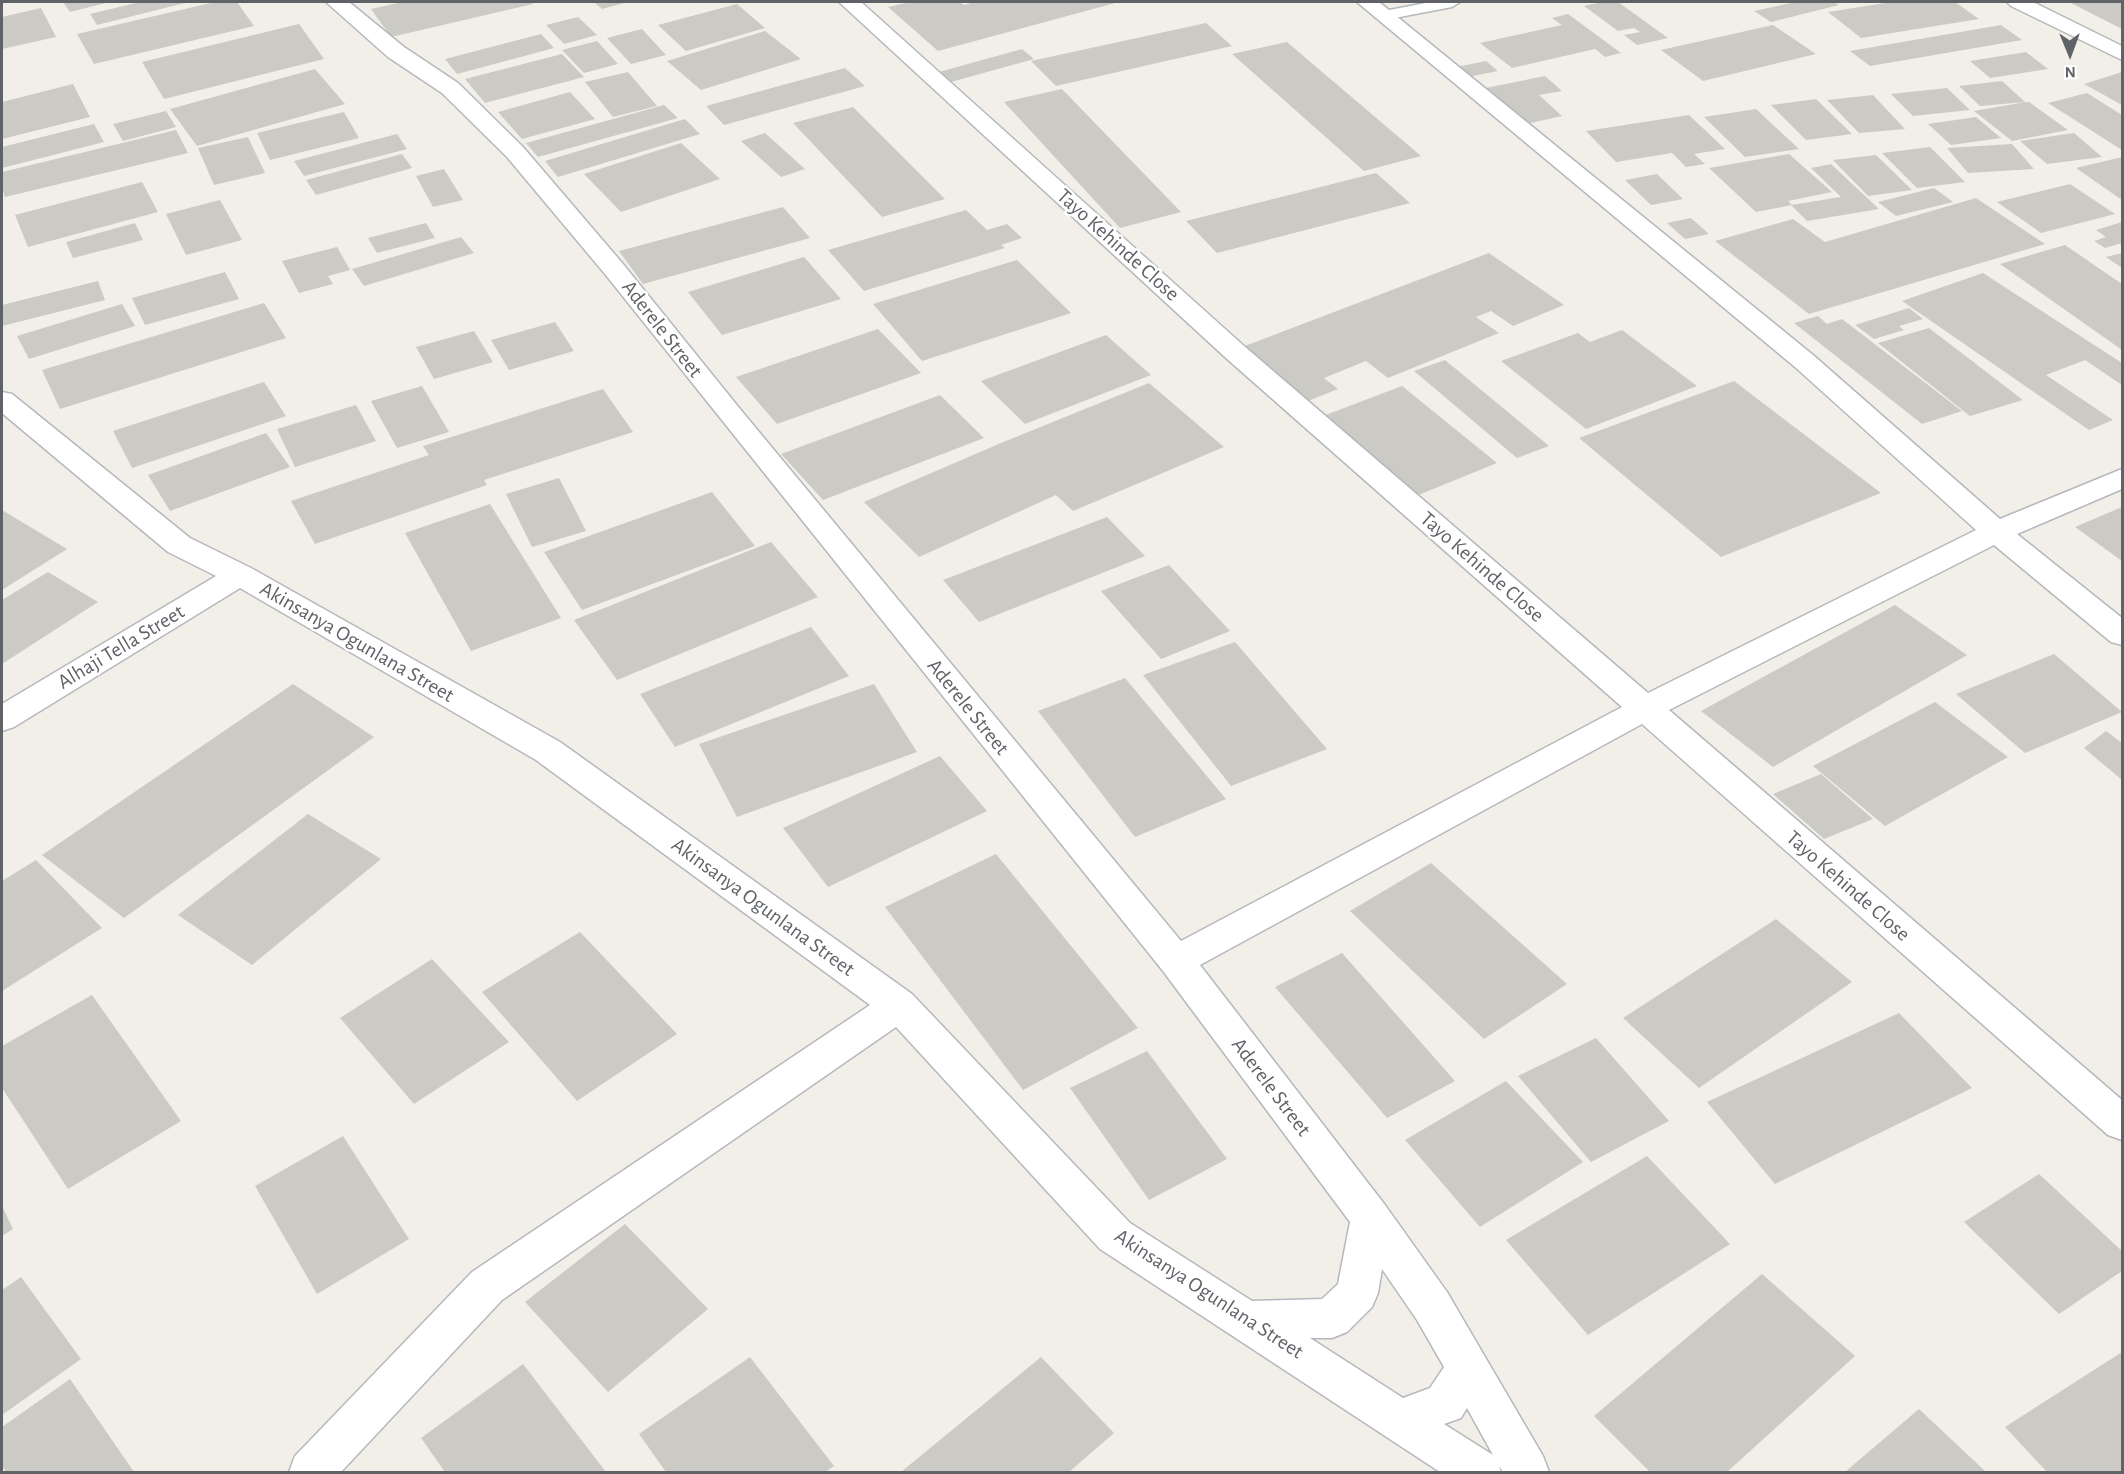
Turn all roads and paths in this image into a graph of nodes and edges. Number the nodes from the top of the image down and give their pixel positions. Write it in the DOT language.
graph roads {
  1 [pos="337,2"];
  2 [pos="849,2"];
  3 [pos="1452,2"];
  4 [pos="2018,2"];
  5 [pos="1375,8"];
  6 [pos="2122,54"];
  7 [pos="2,400"];
  8 [pos="2122,478"];
  9 [pos="1996,532"];
  10 [pos="240,575"];
  11 [pos="2122,634"];
  12 [pos="1644,709"];
  13 [pos="2,719"];
  14 [pos="1176,961"];
  15 [pos="899,1005"];
  16 [pos="2122,1123"];
  17 [pos="1371,1218"];
  18 [pos="1251,1321"];
  19 [pos="1468,1368"];
  20 [pos="1401,1420"];
  21 [pos="311,1473"];
  22 [pos="1479,1473"];
  23 [pos="1527,1473"];
  1 -- 14 [label="street, Aderele Street"];
  2 -- 12 [label="street, Tayo Kehinde Close"];
  3 -- 5 [label="lane"];
  4 -- 6 [label="street"];
  5 -- 9 [label="street"];
  7 -- 10 [label="street, Akinsanya Ogunlana Street"];
  8 -- 9 [label="street"];
  9 -- 11 [label="street"];
  9 -- 12 [label="street"];
  10 -- 13 [label="street, Alhaji Tella Street"];
  10 -- 15 [label="street, Akinsanya Ogunlana Street"];
  12 -- 14 [label="street"];
  12 -- 16 [label="street, Tayo Kehinde Close"];
  14 -- 17 [label="street, Aderele Street"];
  15 -- 18 [label="street, Akinsanya Ogunlana Street"];
  15 -- 21 [label="street"];
  17 -- 18 [label="street"];
  17 -- 19 [label="street, Aderele Street"];
  18 -- 20 [label="street, Akinsanya Ogunlana Street"];
  19 -- 20 [label="street"];
  19 -- 23 [label="street, Aderele Street"];
  20 -- 22 [label="street, Akinsanya Ogunlana Street"];
}
